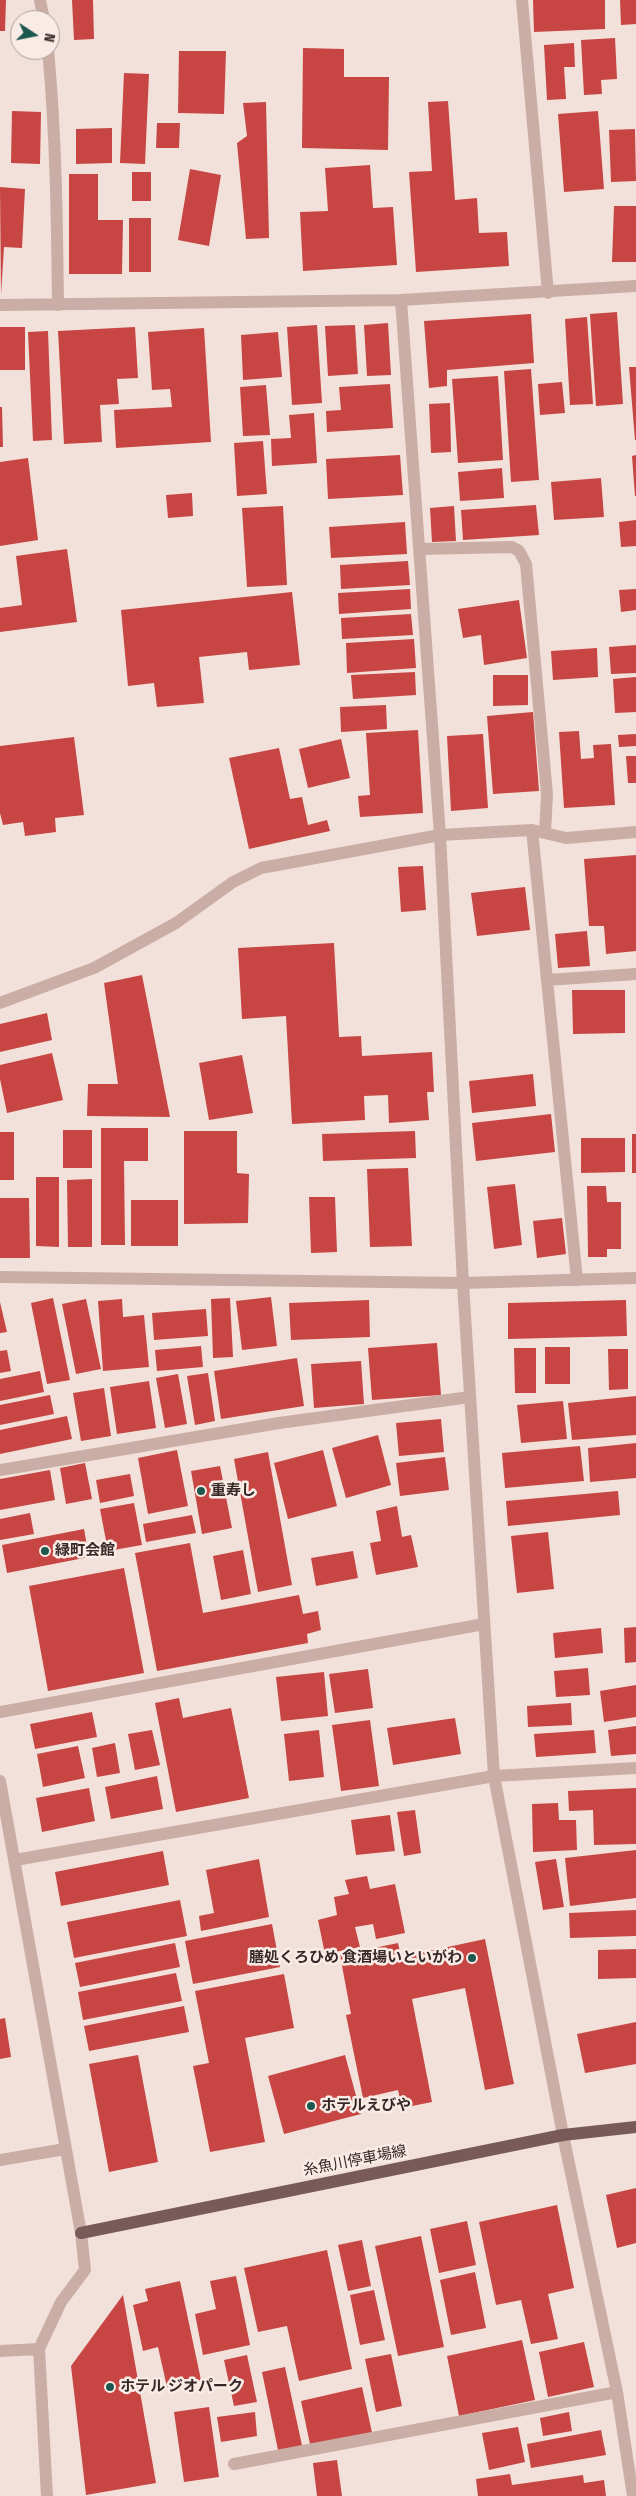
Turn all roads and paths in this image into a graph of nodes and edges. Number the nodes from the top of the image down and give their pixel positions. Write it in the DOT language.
graph roads {
  1 [pos="522,0"];
  2 [pos="49,60"];
  3 [pos="636,286"];
  4 [pos="548,293"];
  5 [pos="401,300"];
  6 [pos="0,305"];
  7 [pos="58,305"];
  8 [pos="420,549"];
  9 [pos="532,830"];
  10 [pos="636,832"];
  11 [pos="545,833"];
  12 [pos="440,835"];
  13 [pos="636,974"];
  14 [pos="546,980"];
  15 [pos="0,1003"];
  16 [pos="0,1277"];
  17 [pos="636,1278"];
  18 [pos="577,1280"];
  19 [pos="463,1283"];
  20 [pos="470,1397"];
  21 [pos="0,1470"];
  22 [pos="484,1624"];
  23 [pos="0,1712"];
  24 [pos="636,1768"];
  25 [pos="494,1776"];
  26 [pos="0,1781"];
  27 [pos="15,1860"];
  28 [pos="636,2127"];
  29 [pos="563,2135"];
  30 [pos="65,2148"];
  31 [pos="0,2160"];
  32 [pos="81,2234"];
  33 [pos="39,2349"];
  34 [pos="0,2351"];
  35 [pos="617,2392"];
  36 [pos="234,2464"];
  37 [pos="47,2495"];
  38 [pos="633,2496"];
  1 -- 4 [label="street"];
  2 -- 7 [label="street"];
  3 -- 4 [label="street"];
  4 -- 5 [label="street"];
  5 -- 7 [label="street"];
  5 -- 8 [label="street"];
  6 -- 7 [label="street"];
  8 -- 11 [label="street"];
  8 -- 12 [label="street"];
  9 -- 11 [label="street"];
  9 -- 12 [label="street"];
  9 -- 14 [label="street"];
  10 -- 11 [label="street"];
  12 -- 15 [label="street"];
  12 -- 19 [label="street"];
  13 -- 14 [label="street"];
  14 -- 18 [label="street"];
  16 -- 19 [label="street"];
  17 -- 18 [label="street"];
  18 -- 19 [label="street"];
  19 -- 20 [label="street"];
  20 -- 21 [label="street"];
  20 -- 22 [label="street"];
  22 -- 23 [label="street"];
  22 -- 25 [label="street"];
  24 -- 25 [label="street"];
  25 -- 27 [label="street"];
  25 -- 29 [label="street"];
  26 -- 27 [label="street"];
  27 -- 30 [label="street"];
  28 -- 29 [label="main road, 糸魚川停車場線"];
  29 -- 32 [label="main road, 糸魚川停車場線"];
  29 -- 35 [label="street"];
  30 -- 31 [label="street"];
  30 -- 32 [label="street"];
  32 -- 33 [label="street"];
  33 -- 34 [label="street"];
  33 -- 37 [label="street"];
  35 -- 36 [label="street"];
  35 -- 38 [label="street"];
}
